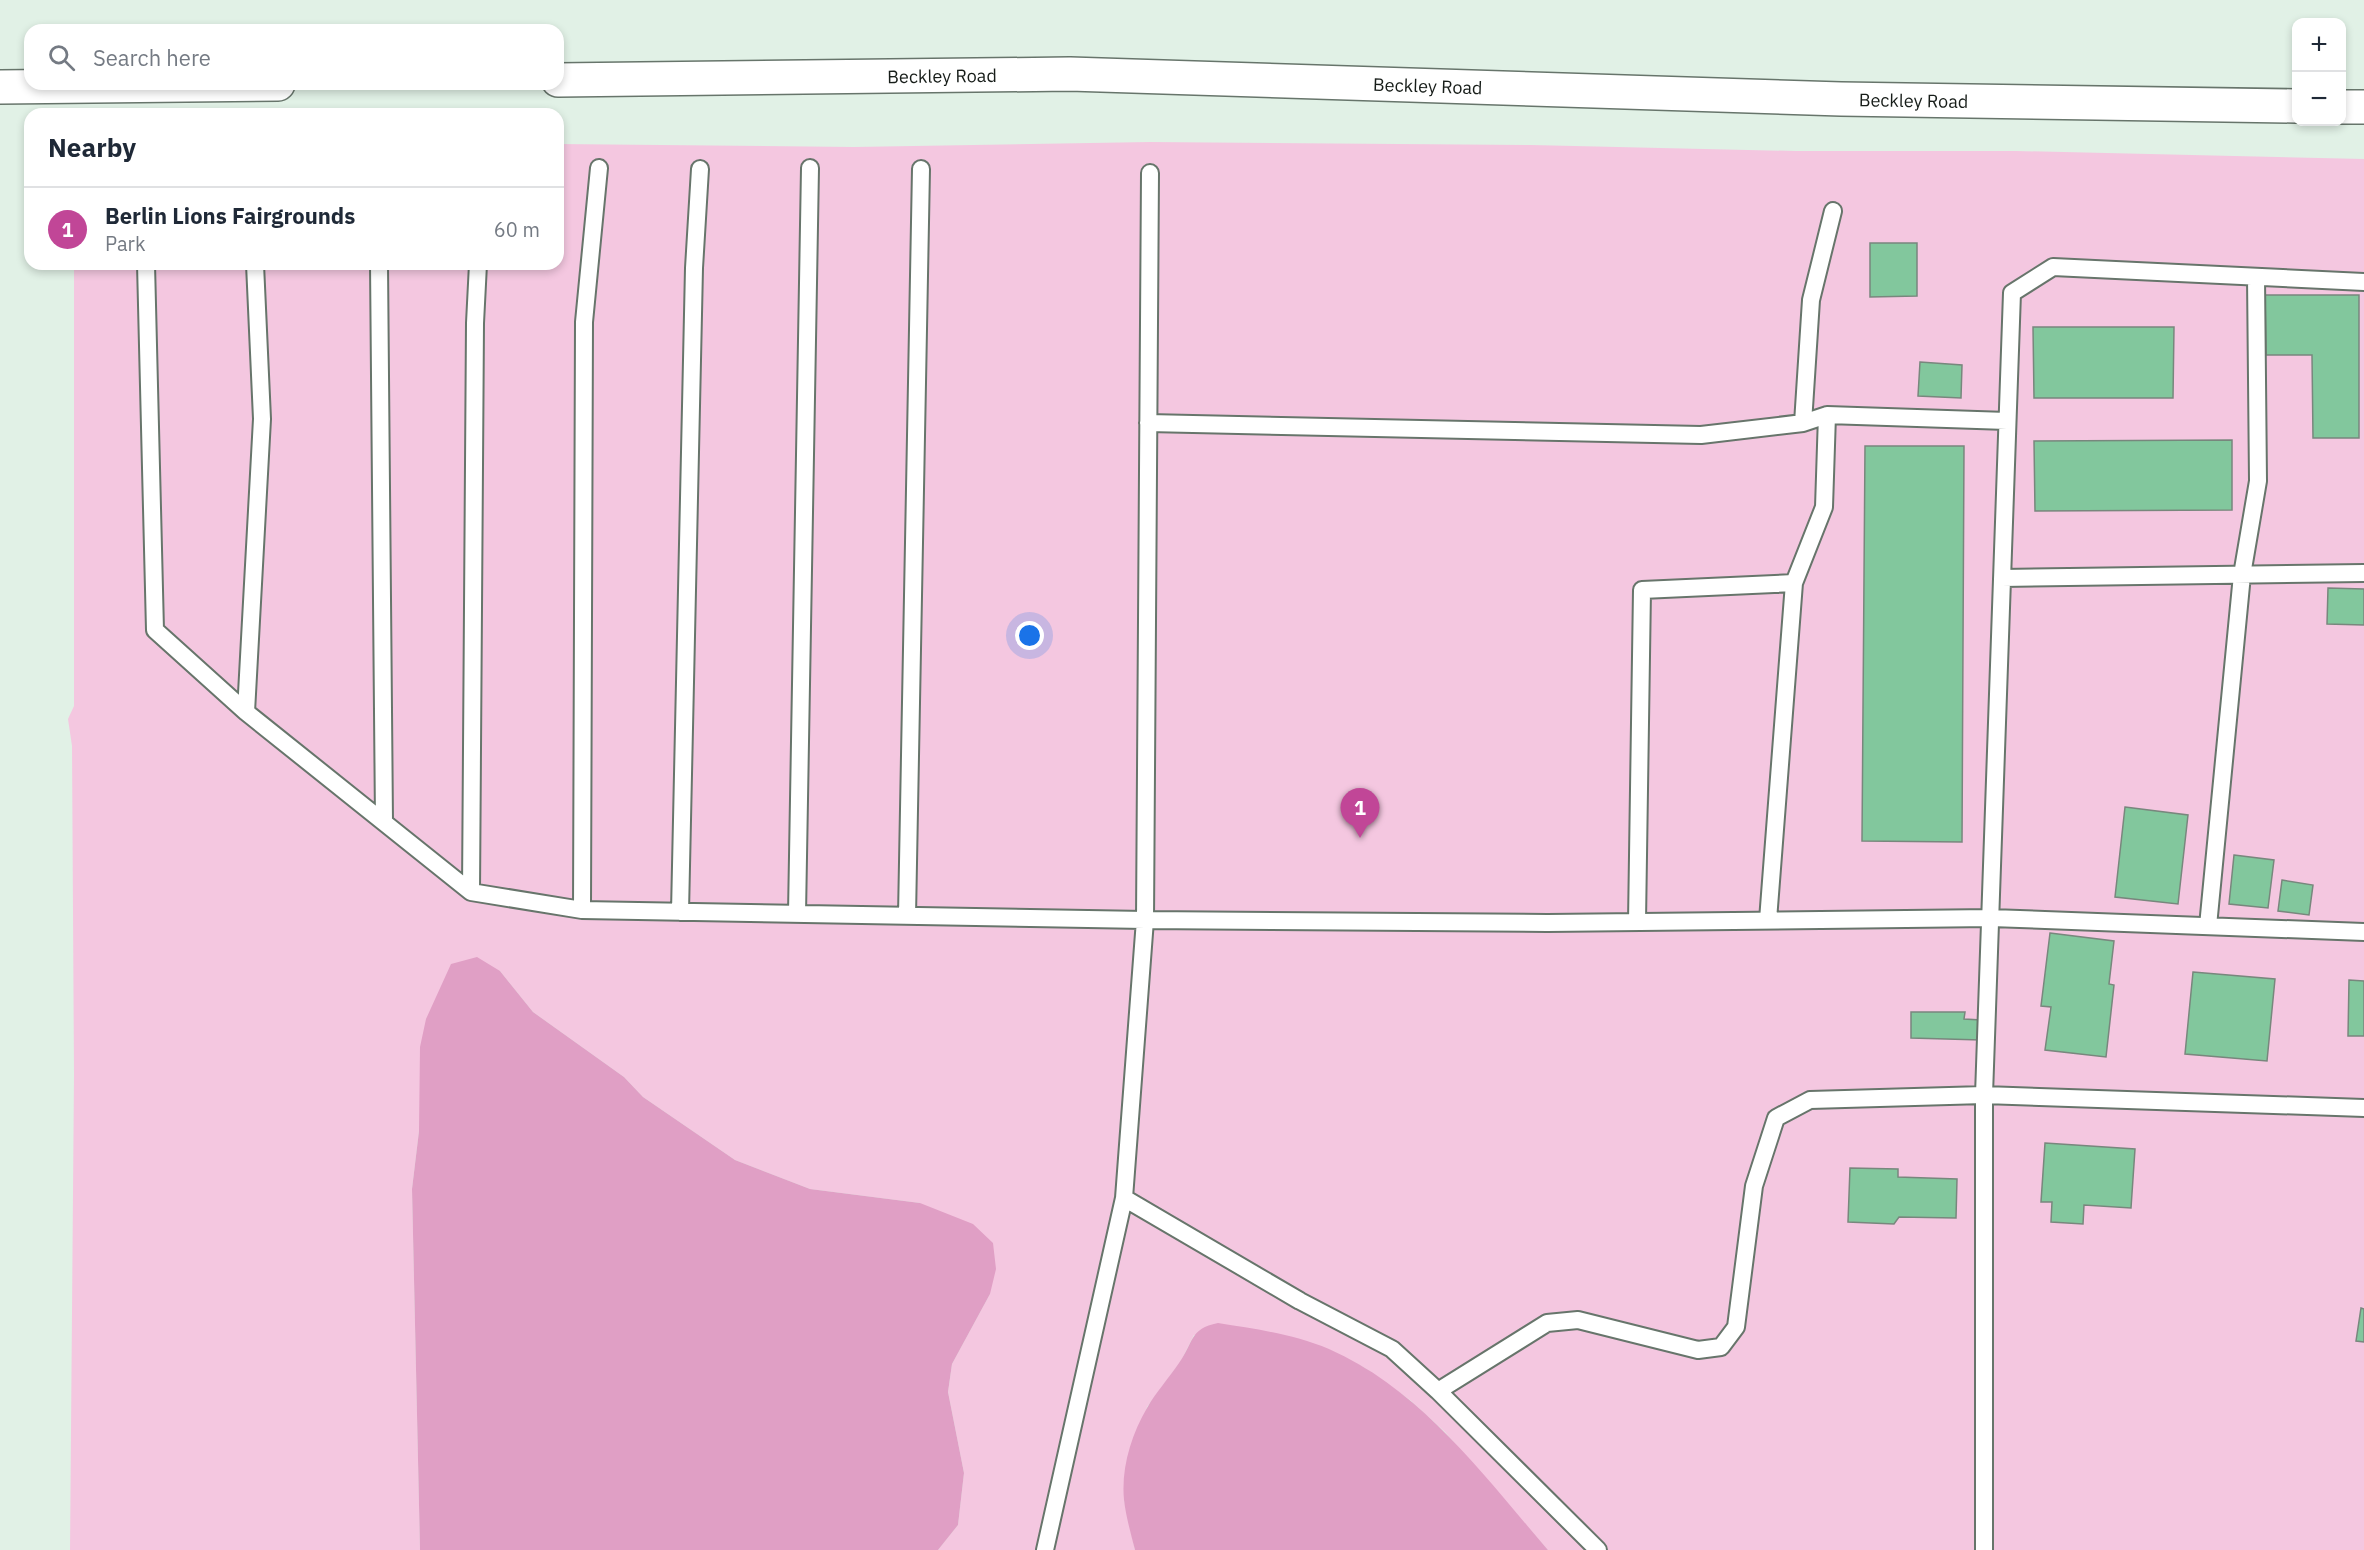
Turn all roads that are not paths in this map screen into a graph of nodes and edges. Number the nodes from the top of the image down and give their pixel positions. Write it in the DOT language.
graph roads {
  1 [pos="564,80"];
  2 [pos="0,87"];
  3 [pos="24,87"];
  4 [pos="2292,106"];
  5 [pos="2346,107"];
  6 [pos="2364,107"];
  7 [pos="599,168"];
  8 [pos="810,168"];
  9 [pos="700,169"];
  10 [pos="921,169"];
  11 [pos="1150,173"];
  12 [pos="1833,211"];
  13 [pos="146,270"];
  14 [pos="255,270"];
  15 [pos="379,270"];
  16 [pos="478,270"];
  17 [pos="2256,277"];
  18 [pos="2364,282"];
  19 [pos="1827,415"];
  20 [pos="2007,421"];
  21 [pos="1148,423"];
  22 [pos="1803,423"];
  23 [pos="2364,573"];
  24 [pos="2242,574"];
  25 [pos="2002,578"];
  26 [pos="1794,584"];
  27 [pos="246,712"];
  28 [pos="384,822"];
  29 [pos="471,892"];
  30 [pos="582,910"];
  31 [pos="680,912"];
  32 [pos="797,914"];
  33 [pos="907,916"];
  34 [pos="1991,918"];
  35 [pos="1145,920"];
  36 [pos="1768,920"];
  37 [pos="1637,922"];
  38 [pos="2208,926"];
  39 [pos="2364,932"];
  40 [pos="1984,1095"];
  41 [pos="2364,1108"];
  42 [pos="1124,1198"];
  43 [pos="1438,1390"];
  44 [pos="1046,1550"];
  45 [pos="1598,1550"];
  46 [pos="1984,1550"];
  1 -- 4 [label="street, Beckley Road"];
  2 -- 3 [label="street"];
  5 -- 6 [label="street"];
  7 -- 30 [label="lane"];
  8 -- 32 [label="lane"];
  9 -- 31 [label="lane"];
  10 -- 33 [label="lane"];
  11 -- 21 [label="lane"];
  12 -- 22 [label="lane"];
  13 -- 27 [label="lane"];
  14 -- 27 [label="lane"];
  15 -- 28 [label="lane"];
  16 -- 29 [label="lane"];
  17 -- 18 [label="lane"];
  17 -- 20 [label="lane"];
  17 -- 24 [label="lane"];
  19 -- 20 [label="lane"];
  19 -- 22 [label="lane"];
  19 -- 26 [label="lane"];
  20 -- 25 [label="lane"];
  21 -- 22 [label="lane"];
  21 -- 35 [label="lane"];
  23 -- 24 [label="lane"];
  24 -- 25 [label="lane"];
  24 -- 38 [label="lane"];
  25 -- 34 [label="lane"];
  26 -- 36 [label="lane"];
  26 -- 37 [label="lane"];
  27 -- 28 [label="lane"];
  28 -- 29 [label="lane"];
  29 -- 30 [label="lane"];
  30 -- 31 [label="lane"];
  31 -- 32 [label="lane"];
  32 -- 33 [label="lane"];
  33 -- 35 [label="lane"];
  34 -- 36 [label="lane"];
  34 -- 38 [label="lane"];
  34 -- 40 [label="lane"];
  35 -- 37 [label="lane"];
  35 -- 42 [label="lane"];
  36 -- 37 [label="lane"];
  38 -- 39 [label="lane"];
  40 -- 41 [label="lane"];
  40 -- 43 [label="lane"];
  40 -- 46 [label="lane"];
  42 -- 43 [label="lane"];
  42 -- 44 [label="lane"];
  43 -- 45 [label="lane"];
}
